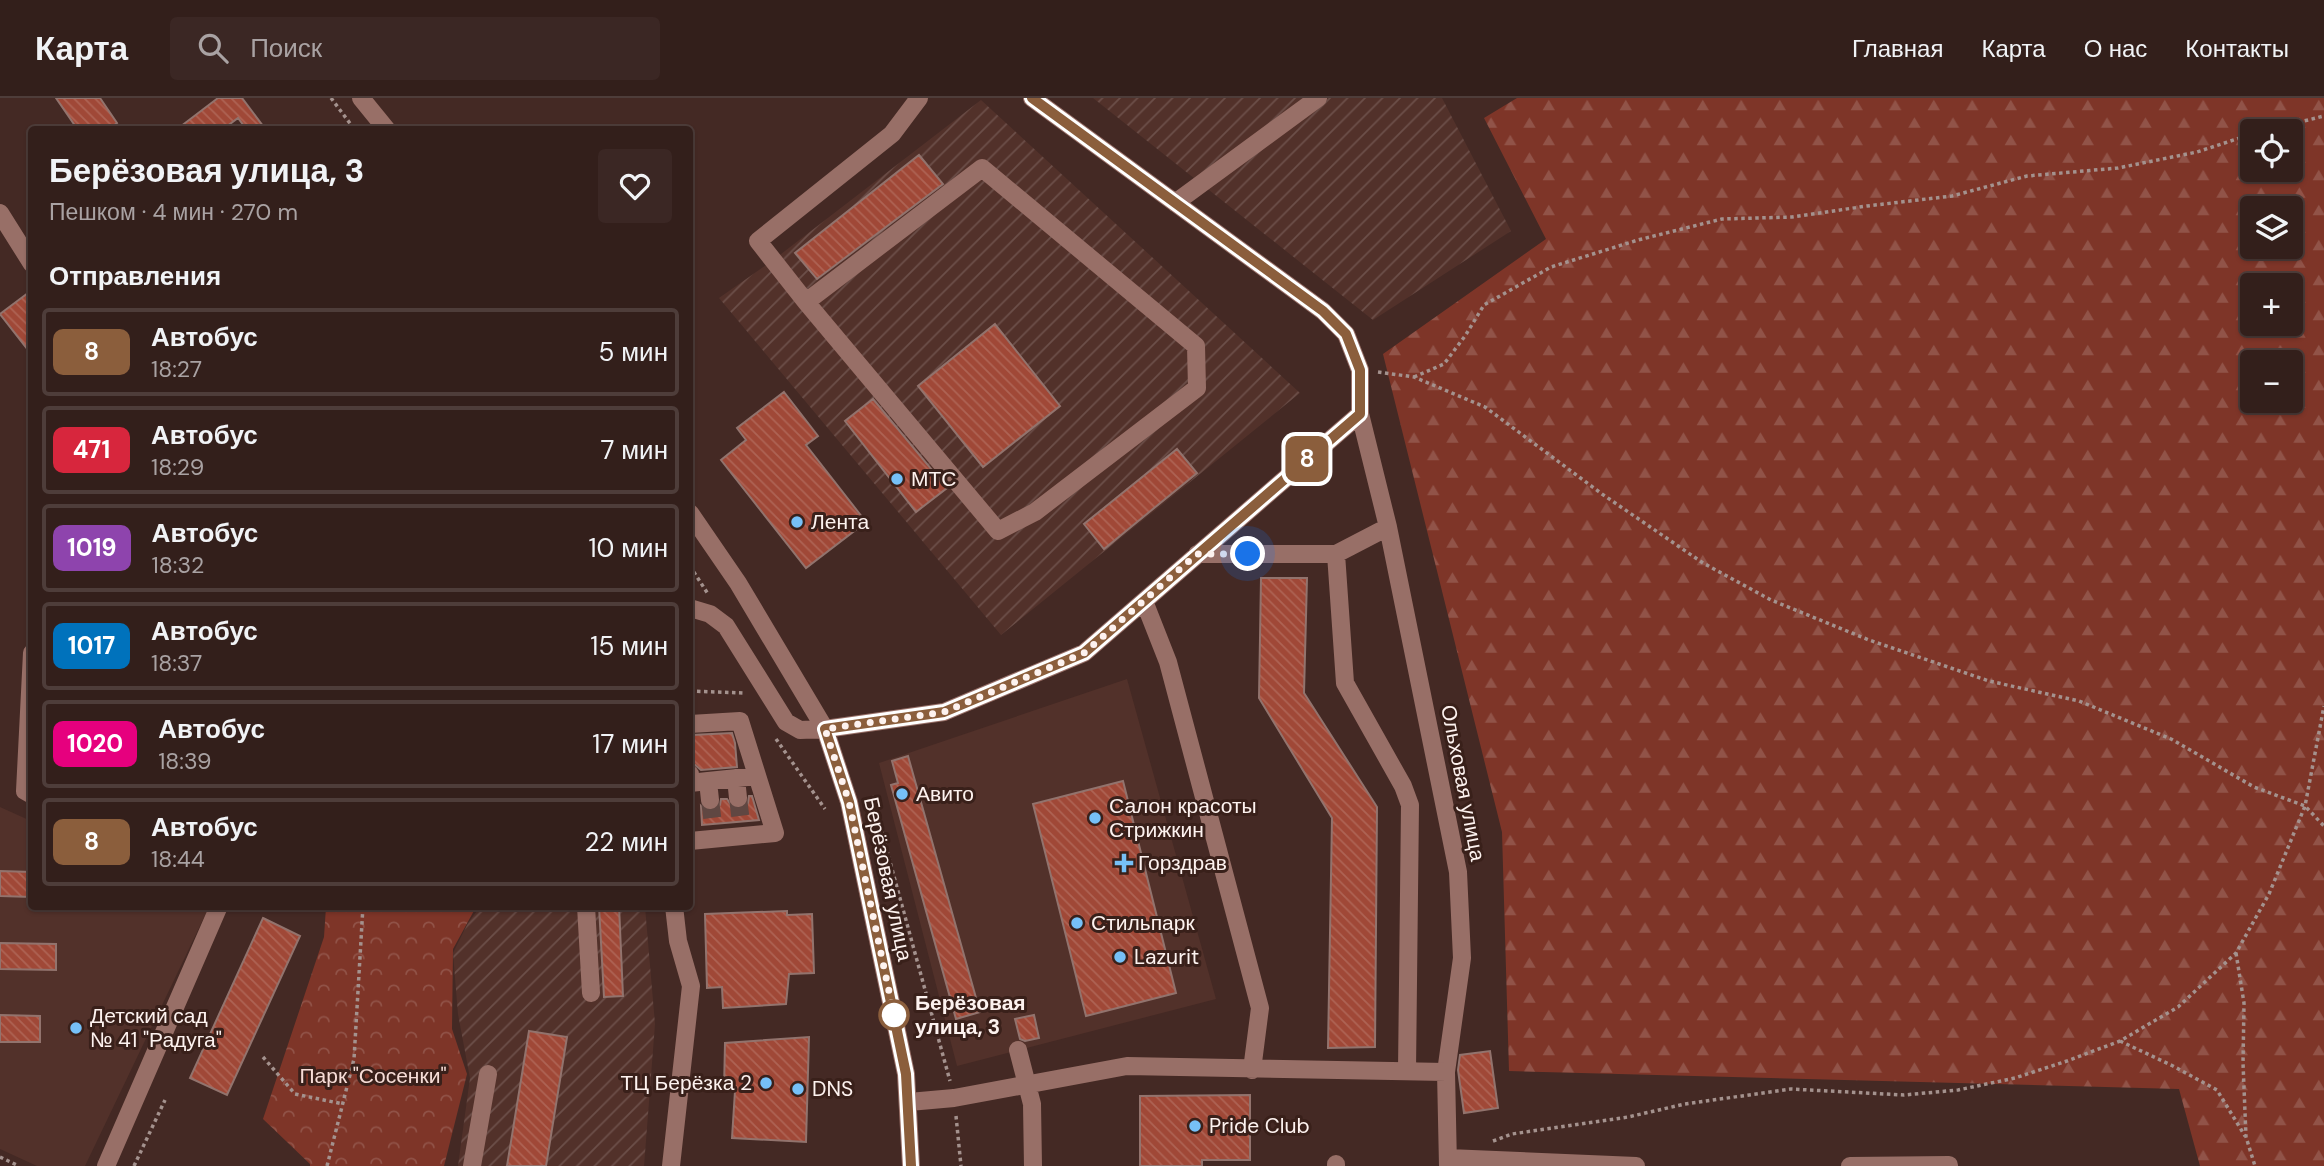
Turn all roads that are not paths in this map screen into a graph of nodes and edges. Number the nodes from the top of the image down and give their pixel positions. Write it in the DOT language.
graph roads {
  1 [pos="361,98"];
  2 [pos="919,98"];
  3 [pos="1032,98"];
  4 [pos="1318,98"];
  5 [pos="384,126"];
  6 [pos="1175,203"];
  7 [pos="0,213"];
  8 [pos="28,258"];
  9 [pos="806,302"];
  10 [pos="1360,414"];
  11 [pos="693,525"];
  12 [pos="1388,527"];
  13 [pos="1197,554"];
  14 [pos="1336,554"];
  15 [pos="1144,601"];
  16 [pos="693,609"];
  17 [pos="693,724"];
  18 [pos="825,729"];
  19 [pos="28,731"];
  20 [pos="757,776"];
  21 [pos="736,778"];
  22 [pos="708,781"];
  23 [pos="693,783"];
  24 [pos="28,793"];
  25 [pos="738,797"];
  26 [pos="710,800"];
  27 [pos="693,840"];
  28 [pos="217,910"];
  29 [pos="586,910"];
  30 [pos="674,910"];
  31 [pos="591,993"];
  32 [pos="1018,1050"];
  33 [pos="1252,1070"];
  34 [pos="1407,1071"];
  35 [pos="1447,1072"];
  36 [pos="488,1074"];
  37 [pos="1027,1085"];
  38 [pos="909,1102"];
  39 [pos="1448,1162"];
  40 [pos="1585,1165"];
  41 [pos="1949,1165"];
  42 [pos="106,1166"];
  43 [pos="472,1166"];
  44 [pos="671,1166"];
  45 [pos="911,1166"];
  46 [pos="1034,1166"];
  47 [pos="1636,1166"];
  48 [pos="1850,1166"];
  1 -- 5 [label="street"];
  2 -- 9 [label="street"];
  3 -- 6 [label="street"];
  4 -- 6 [label="street"];
  6 -- 10 [label="street, Ольховая улица"];
  7 -- 8 [label="street"];
  9 -- 9 [label="street"];
  10 -- 12 [label="street, Ольховая улица"];
  10 -- 13 [label="street"];
  11 -- 18 [label="street, Берёзовая улица"];
  12 -- 14 [label="street"];
  12 -- 35 [label="street, Ольховая улица"];
  13 -- 14 [label="street"];
  13 -- 15 [label="street"];
  14 -- 34 [label="street"];
  15 -- 18 [label="street"];
  15 -- 33 [label="street"];
  16 -- 18 [label="street"];
  17 -- 20 [label="street"];
  18 -- 38 [label="street, Берёзовая улица"];
  19 -- 24 [label="street"];
  20 -- 21 [label="street"];
  20 -- 27 [label="street"];
  21 -- 22 [label="street"];
  21 -- 25 [label="street"];
  22 -- 23 [label="street"];
  22 -- 26 [label="street"];
  28 -- 42 [label="street"];
  29 -- 31 [label="street"];
  30 -- 44 [label="street"];
  32 -- 37 [label="street"];
  33 -- 34 [label="street"];
  33 -- 37 [label="street"];
  34 -- 35 [label="street"];
  35 -- 39 [label="street, Ольховая улица"];
  36 -- 43 [label="street"];
  37 -- 38 [label="street"];
  37 -- 46 [label="street"];
  38 -- 45 [label="street, Берёзовая улица"];
  39 -- 40 [label="street"];
  40 -- 47 [label="street"];
  41 -- 48 [label="street"];
}
